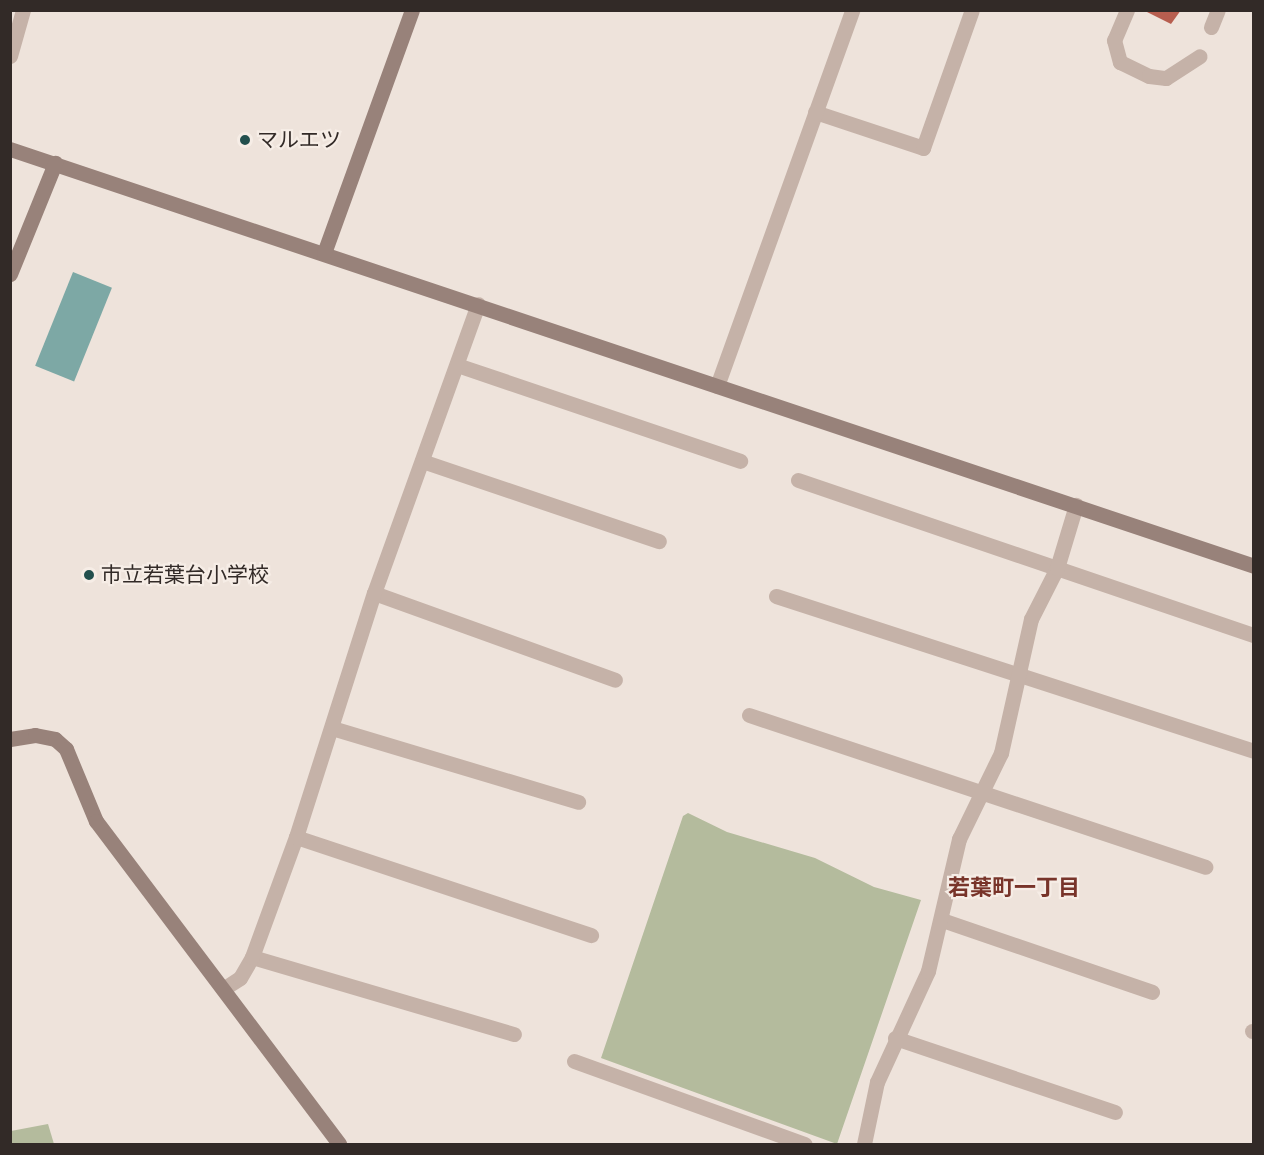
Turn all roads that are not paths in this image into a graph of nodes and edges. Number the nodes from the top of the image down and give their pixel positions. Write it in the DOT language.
graph roads {
  1 [pos="24,10"];
  2 [pos="412,10"];
  3 [pos="852,10"];
  4 [pos="972,10"];
  5 [pos="1126,10"];
  6 [pos="1218,10"];
  7 [pos="1211,27"];
  8 [pos="10,56"];
  9 [pos="1200,56"];
  10 [pos="815,112"];
  11 [pos="10,148"];
  12 [pos="55,163"];
  13 [pos="324,253"];
  14 [pos="10,274"];
  15 [pos="478,304"];
  16 [pos="457,365"];
  17 [pos="717,386"];
  18 [pos="422,461"];
  19 [pos="740,461"];
  20 [pos="798,480"];
  21 [pos="1076,505"];
  22 [pos="659,541"];
  23 [pos="1254,566"];
  24 [pos="1057,568"];
  25 [pos="374,593"];
  26 [pos="776,596"];
  27 [pos="1254,635"];
  28 [pos="1021,673"];
  29 [pos="615,680"];
  30 [pos="749,715"];
  31 [pos="333,728"];
  32 [pos="10,739"];
  33 [pos="1254,751"];
  34 [pos="983,791"];
  35 [pos="578,802"];
  36 [pos="297,837"];
  37 [pos="1205,867"];
  38 [pos="942,920"];
  39 [pos="591,935"];
  40 [pos="252,957"];
  41 [pos="223,989"];
  42 [pos="1152,992"];
  43 [pos="514,1034"];
  44 [pos="895,1038"];
  45 [pos="574,1061"];
  46 [pos="1115,1112"];
  47 [pos="339,1144"];
  48 [pos="805,1144"];
  49 [pos="864,1144"];
  1 -- 8 [label="street"];
  2 -- 13 [label="street"];
  3 -- 10 [label="street"];
  4 -- 10 [label="street"];
  5 -- 9 [label="street"];
  6 -- 7 [label="street"];
  10 -- 17 [label="street"];
  11 -- 12 [label="street"];
  12 -- 13 [label="street"];
  12 -- 14 [label="street"];
  13 -- 15 [label="street"];
  15 -- 16 [label="street"];
  15 -- 17 [label="street"];
  16 -- 18 [label="street"];
  16 -- 19 [label="street"];
  17 -- 21 [label="street"];
  18 -- 22 [label="street"];
  18 -- 25 [label="street"];
  20 -- 24 [label="street"];
  21 -- 23 [label="street"];
  21 -- 24 [label="street"];
  24 -- 27 [label="street"];
  24 -- 28 [label="street"];
  25 -- 29 [label="street"];
  25 -- 31 [label="street"];
  26 -- 28 [label="street"];
  28 -- 33 [label="street"];
  28 -- 34 [label="street"];
  30 -- 34 [label="street"];
  31 -- 35 [label="street"];
  31 -- 36 [label="street"];
  32 -- 41 [label="street"];
  34 -- 37 [label="street"];
  34 -- 38 [label="street"];
  36 -- 39 [label="street"];
  36 -- 40 [label="street"];
  38 -- 42 [label="street"];
  38 -- 44 [label="street"];
  40 -- 41 [label="street"];
  40 -- 43 [label="street"];
  41 -- 47 [label="street"];
  44 -- 46 [label="street"];
  44 -- 49 [label="street"];
  45 -- 48 [label="street"];
}
